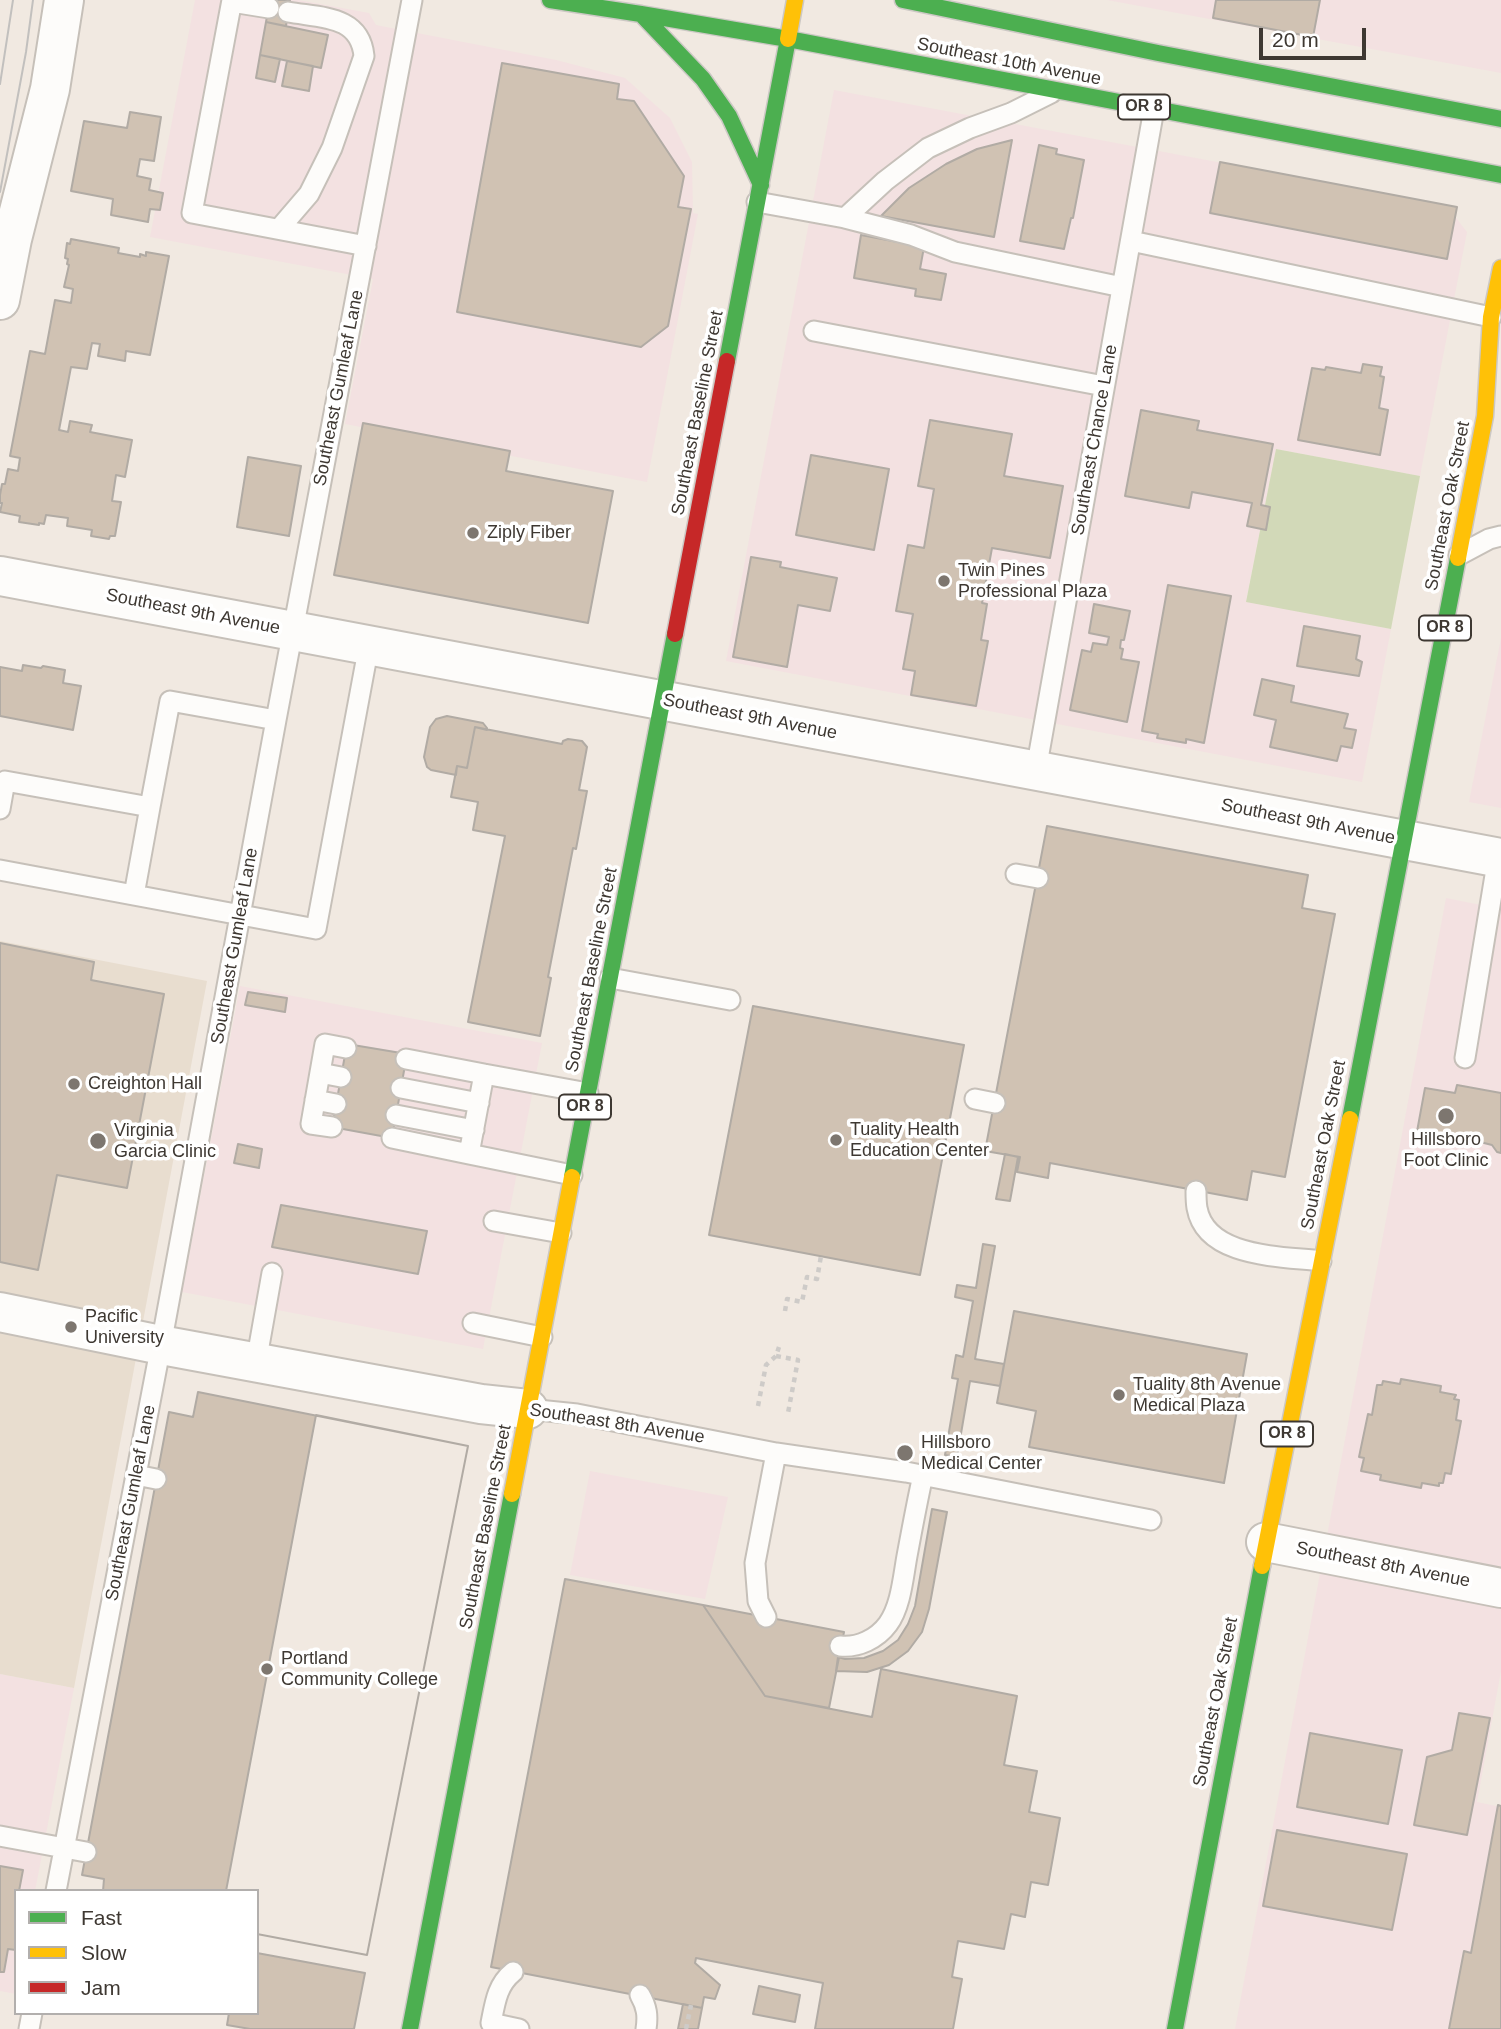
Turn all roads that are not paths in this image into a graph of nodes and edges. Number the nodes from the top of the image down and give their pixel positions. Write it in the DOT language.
graph roads {
  1 [pos="64,0"];
  2 [pos="412,0"];
  3 [pos="550,0"];
  4 [pos="795,0"];
  5 [pos="903,0"];
  6 [pos="232,1"];
  7 [pos="641,14"];
  8 [pos="788,39"];
  9 [pos="1056,90"];
  10 [pos="1154,109"];
  11 [pos="1501,119"];
  12 [pos="1501,175"];
  13 [pos="759,193"];
  14 [pos="845,218"];
  15 [pos="279,229"];
  16 [pos="1130,241"];
  17 [pos="366,246"];
  18 [pos="1501,268"];
  19 [pos="1122,287"];
  20 [pos="0,300"];
  21 [pos="1491,317"];
  22 [pos="814,331"];
  23 [pos="1104,386"];
  24 [pos="1501,391"];
  25 [pos="1485,416"];
  26 [pos="1501,536"];
  27 [pos="1458,555"];
  28 [pos="0,576"];
  29 [pos="293,631"];
  30 [pos="369,645"];
  31 [pos="663,700"];
  32 [pos="276,720"];
  33 [pos="1036,770"];
  34 [pos="150,807"];
  35 [pos="0,809"];
  36 [pos="1405,840"];
  37 [pos="1499,858"];
  38 [pos="0,870"];
  39 [pos="1016,874"];
  40 [pos="1038,878"];
  41 [pos="134,895"];
  42 [pos="241,915"];
  43 [pos="610,978"];
  44 [pos="730,1000"];
  45 [pos="346,1048"];
  46 [pos="1465,1058"];
  47 [pos="406,1059"];
  48 [pos="320,1073"];
  49 [pos="484,1074"];
  50 [pos="341,1077"];
  51 [pos="401,1088"];
  52 [pos="588,1093"];
  53 [pos="975,1099"];
  54 [pos="315,1100"];
  55 [pos="479,1103"];
  56 [pos="995,1103"];
  57 [pos="337,1104"];
  58 [pos="396,1115"];
  59 [pos="332,1127"];
  60 [pos="474,1130"];
  61 [pos="392,1138"];
  62 [pos="469,1154"];
  63 [pos="572,1175"];
  64 [pos="1196,1191"];
  65 [pos="494,1221"];
  66 [pos="561,1233"];
  67 [pos="1321,1261"];
  68 [pos="272,1273"];
  69 [pos="0,1312"];
  70 [pos="473,1323"];
  71 [pos="542,1337"];
  72 [pos="161,1345"];
  73 [pos="256,1363"];
  74 [pos="528,1409"];
  75 [pos="776,1452"];
  76 [pos="136,1475"];
  77 [pos="923,1475"];
  78 [pos="156,1479"];
  79 [pos="1151,1520"];
  80 [pos="1266,1542"];
  81 [pos="1501,1588"];
  82 [pos="766,1617"];
  83 [pos="841,1646"];
  84 [pos="0,1836"];
  85 [pos="64,1848"];
  86 [pos="86,1852"];
  87 [pos="56,1889"];
  88 [pos="513,1972"];
  89 [pos="640,1995"];
  90 [pos="410,2029"];
  91 [pos="519,2029"];
  92 [pos="646,2029"];
  93 [pos="1175,2029"];
  1 -- 20 [label="street"];
  2 -- 17 [label="lane, Southeast Gumleaf Lane"];
  3 -- 7 [label="main road, Southeast 10th Avenue"];
  4 -- 8 [label="main road, Southeast Baseline Street / OR 8"];
  5 -- 11 [label="main road"];
  6 -- 15 [label="lane"];
  6 -- 15 [label="lane"];
  7 -- 8 [label="main road, Southeast 10th Avenue"];
  7 -- 13 [label="main road"];
  8 -- 9 [label="main road, Southeast 10th Avenue / OR 8"];
  8 -- 13 [label="main road, Southeast Baseline Street / OR 8"];
  9 -- 10 [label="main road, Southeast 10th Avenue / OR 8"];
  9 -- 14 [label="lane"];
  10 -- 12 [label="main road, Southeast 10th Avenue / OR 8"];
  10 -- 16 [label="lane, Southeast Chance Lane"];
  13 -- 14 [label="lane"];
  13 -- 31 [label="main road, Southeast Baseline Street / OR 8"];
  14 -- 19 [label="lane"];
  15 -- 17 [label="lane"];
  16 -- 19 [label="lane, Southeast Chance Lane"];
  16 -- 21 [label="lane"];
  17 -- 29 [label="lane, Southeast Gumleaf Lane"];
  18 -- 21 [label="main road, Southeast Oak Street"];
  19 -- 23 [label="lane, Southeast Chance Lane"];
  21 -- 25 [label="main road, Southeast Oak Street"];
  22 -- 23 [label="lane"];
  23 -- 33 [label="lane, Southeast Chance Lane"];
  24 -- 25 [label="main road, OR 8"];
  25 -- 27 [label="main road, Southeast Oak Street / OR 8"];
  26 -- 27 [label="lane"];
  27 -- 36 [label="main road, Southeast Oak Street / OR 8"];
  28 -- 29 [label="street, Southeast 9th Avenue"];
  29 -- 30 [label="street, Southeast 9th Avenue"];
  29 -- 32 [label="lane, Southeast Gumleaf Lane"];
  30 -- 31 [label="street, Southeast 9th Avenue"];
  30 -- 42 [label="lane"];
  31 -- 33 [label="street, Southeast 9th Avenue"];
  31 -- 43 [label="main road, Southeast Baseline Street / OR 8"];
  32 -- 34 [label="lane"];
  32 -- 42 [label="lane, Southeast Gumleaf Lane"];
  33 -- 36 [label="street, Southeast 9th Avenue"];
  34 -- 35 [label="lane"];
  34 -- 41 [label="lane"];
  36 -- 37 [label="street, Southeast 9th Avenue"];
  36 -- 67 [label="main road, Southeast Oak Street / OR 8"];
  37 -- 46 [label="lane"];
  38 -- 41 [label="lane"];
  39 -- 40 [label="lane"];
  41 -- 42 [label="lane"];
  42 -- 72 [label="lane, Southeast Gumleaf Lane"];
  43 -- 44 [label="lane"];
  43 -- 52 [label="main road, Southeast Baseline Street / OR 8"];
  45 -- 48 [label="lane"];
  47 -- 49 [label="lane"];
  48 -- 50 [label="lane"];
  48 -- 54 [label="lane"];
  49 -- 52 [label="lane"];
  49 -- 55 [label="lane"];
  51 -- 55 [label="lane"];
  52 -- 63 [label="main road, Southeast Baseline Street / OR 8"];
  53 -- 56 [label="lane"];
  54 -- 57 [label="lane"];
  54 -- 59 [label="lane"];
  55 -- 60 [label="lane"];
  58 -- 60 [label="lane"];
  60 -- 62 [label="lane"];
  61 -- 62 [label="lane"];
  62 -- 63 [label="lane"];
  63 -- 66 [label="main road, Southeast Baseline Street / OR 8"];
  64 -- 67 [label="lane"];
  65 -- 66 [label="lane"];
  66 -- 71 [label="main road, Southeast Baseline Street / OR 8"];
  67 -- 80 [label="main road, Southeast Oak Street / OR 8"];
  68 -- 73 [label="lane"];
  69 -- 72 [label="street, Southeast 8th Avenue"];
  70 -- 71 [label="lane"];
  71 -- 74 [label="main road, Southeast Baseline Street / OR 8"];
  72 -- 73 [label="street, Southeast 8th Avenue"];
  72 -- 76 [label="lane, Southeast Gumleaf Lane"];
  73 -- 74 [label="street, Southeast 8th Avenue"];
  74 -- 75 [label="lane, Southeast 8th Avenue"];
  74 -- 90 [label="main road, Southeast Baseline Street / OR 8"];
  75 -- 77 [label="lane, Southeast 8th Avenue"];
  75 -- 82 [label="lane"];
  76 -- 78 [label="lane"];
  76 -- 85 [label="lane, Southeast Gumleaf Lane"];
  77 -- 79 [label="lane, Southeast 8th Avenue"];
  77 -- 83 [label="lane"];
  80 -- 81 [label="street, Southeast 8th Avenue"];
  80 -- 93 [label="main road, Southeast Oak Street / OR 8"];
  84 -- 85 [label="lane"];
  85 -- 86 [label="lane"];
  85 -- 87 [label="lane, Southeast Gumleaf Lane"];
  88 -- 91 [label="lane"];
  89 -- 92 [label="lane"];
}
